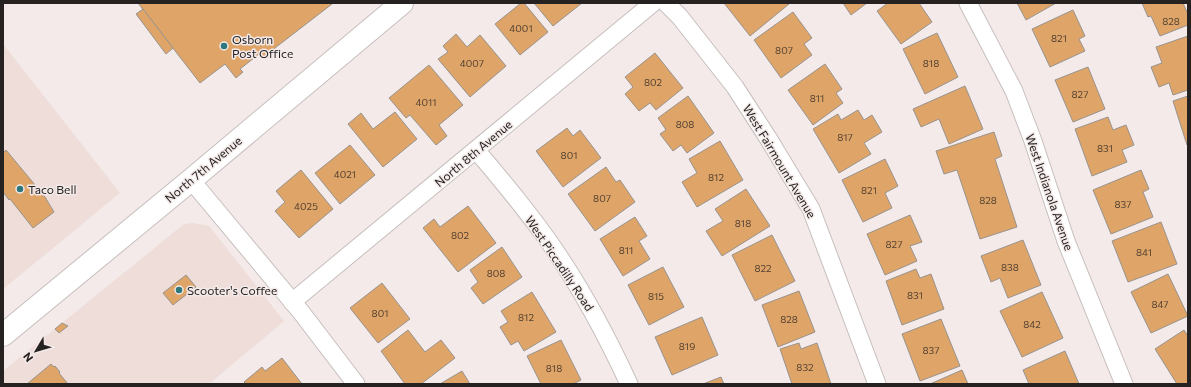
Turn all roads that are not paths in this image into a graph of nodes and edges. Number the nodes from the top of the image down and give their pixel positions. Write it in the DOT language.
graph roads {
  1 [pos="402,3"];
  2 [pos="654,3"];
  3 [pos="666,3"];
  4 [pos="968,3"];
  5 [pos="476,150"];
  6 [pos="191,180"];
  7 [pos="292,302"];
  8 [pos="3,335"];
  9 [pos="356,384"];
  10 [pos="629,384"];
  11 [pos="877,384"];
  12 [pos="1124,384"];
  1 -- 6 [label="main road, North 7th Avenue"];
  2 -- 5 [label="street, North 8th Avenue"];
  3 -- 11 [label="street, West Fairmount Avenue"];
  4 -- 12 [label="street, West Indianola Avenue"];
  5 -- 7 [label="street, North 8th Avenue"];
  5 -- 10 [label="street, West Piccadilly Road"];
  6 -- 7 [label="street"];
  6 -- 8 [label="main road, North 7th Avenue"];
  7 -- 9 [label="street"];
}
